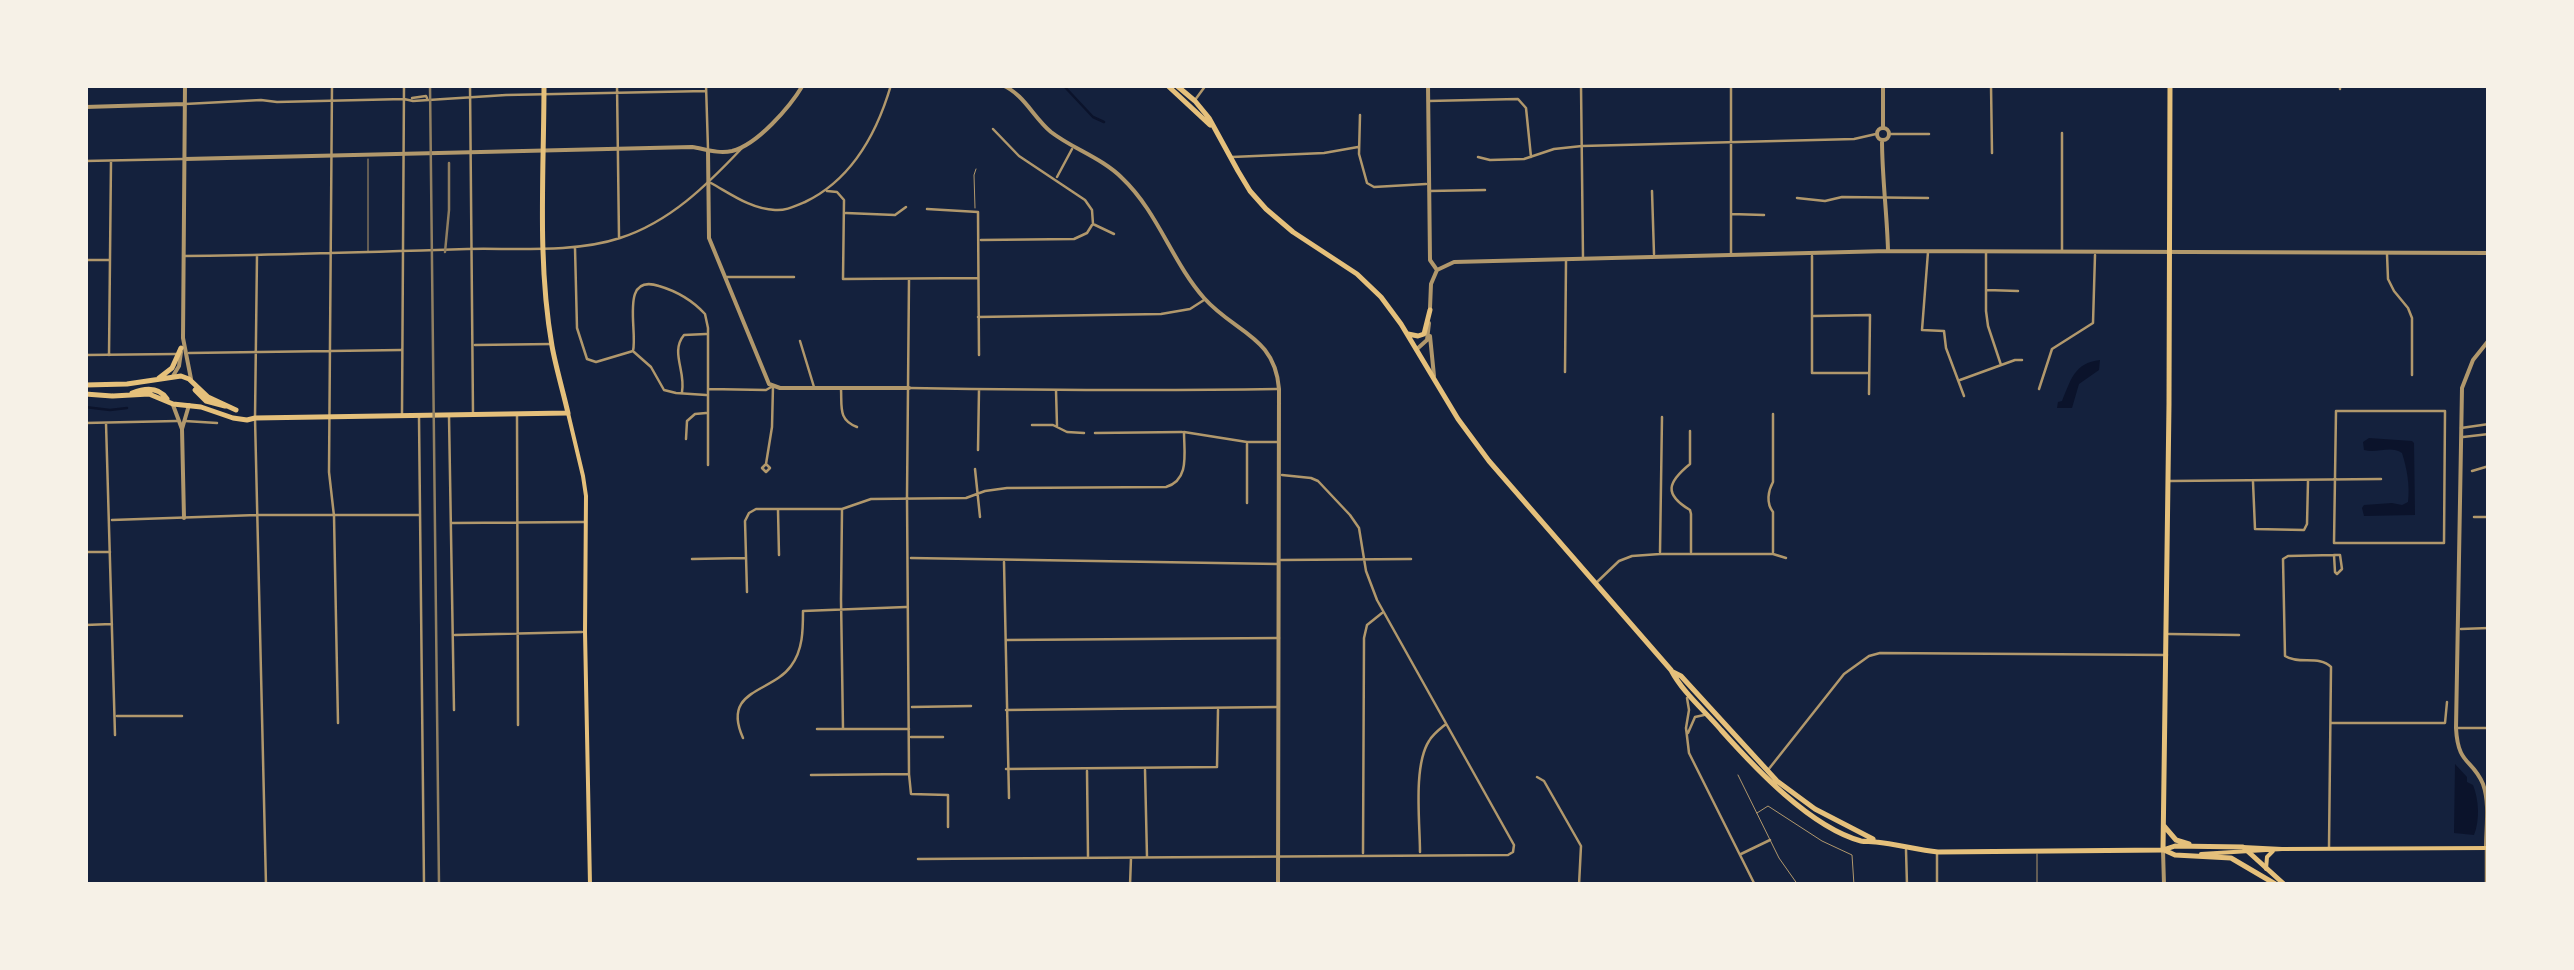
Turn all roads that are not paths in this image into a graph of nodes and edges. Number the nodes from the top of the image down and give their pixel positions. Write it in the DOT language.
graph roads {
  1 [pos="185,85"];
  2 [pos="332,85"];
  3 [pos="404,85"];
  4 [pos="470,85"];
  5 [pos="544,85"];
  6 [pos="617,85"];
  7 [pos="706,85"];
  8 [pos="803,85"];
  9 [pos="890,85"];
  10 [pos="1002,85"];
  11 [pos="1167,85"];
  12 [pos="1176,85"];
  13 [pos="1206,85"];
  14 [pos="1428,85"];
  15 [pos="1581,85"];
  16 [pos="1731,85"];
  17 [pos="1884,85"];
  18 [pos="1991,85"];
  19 [pos="2170,85"];
  20 [pos="706,92"];
  21 [pos="617,93"];
  22 [pos="544,94"];
  23 [pos="470,96"];
  24 [pos="408,99"];
  25 [pos="332,101"];
  26 [pos="1194,101"];
  27 [pos="1428,101"];
  28 [pos="185,104"];
  29 [pos="85,106"];
  30 [pos="1360,116"];
  31 [pos="1212,127"];
  32 [pos="1883,128"];
  33 [pos="993,129"];
  34 [pos="2062,133"];
  35 [pos="1876,134"];
  36 [pos="1889,134"];
  37 [pos="1929,134"];
  38 [pos="1882,140"];
  39 [pos="1731,142"];
  40 [pos="1074,146"];
  41 [pos="1582,146"];
  42 [pos="743,147"];
  43 [pos="1359,147"];
  44 [pos="618,149"];
  45 [pos="708,150"];
  46 [pos="544,151"];
  47 [pos="472,152"];
  48 [pos="1992,153"];
  49 [pos="404,154"];
  50 [pos="368,155"];
  51 [pos="331,156"];
  52 [pos="1230,157"];
  53 [pos="1478,157"];
  54 [pos="1531,158"];
  55 [pos="184,159"];
  56 [pos="112,161"];
  57 [pos="85,162"];
  58 [pos="976,170"];
  59 [pos="1056,178"];
  60 [pos="710,182"];
  61 [pos="1428,184"];
  62 [pos="1485,190"];
  63 [pos="1428,191"];
  64 [pos="1652,191"];
  65 [pos="826,192"];
  66 [pos="1797,198"];
  67 [pos="1886,198"];
  68 [pos="1928,198"];
  69 [pos="906,207"];
  70 [pos="927,209"];
  71 [pos="976,212"];
  72 [pos="844,213"];
  73 [pos="1731,214"];
  74 [pos="1764,215"];
  75 [pos="1093,224"];
  76 [pos="1114,234"];
  77 [pos="620,238"];
  78 [pos="978,240"];
  79 [pos="575,246"];
  80 [pos="544,247"];
  81 [pos="471,249"];
  82 [pos="1888,250"];
  83 [pos="1928,251"];
  84 [pos="1986,251"];
  85 [pos="2062,251"];
  86 [pos="368,252"];
  87 [pos="404,252"];
  88 [pos="2095,252"];
  89 [pos="2168,252"];
  90 [pos="1812,253"];
  91 [pos="2387,253"];
  92 [pos="2489,253"];
  93 [pos="330,254"];
  94 [pos="1731,254"];
  95 [pos="257,255"];
  96 [pos="184,256"];
  97 [pos="1654,256"];
  98 [pos="1583,258"];
  99 [pos="1566,259"];
  100 [pos="85,260"];
  101 [pos="110,260"];
  102 [pos="1438,270"];
  103 [pos="725,277"];
  104 [pos="794,277"];
  105 [pos="978,278"];
  106 [pos="909,279"];
  107 [pos="1985,290"];
  108 [pos="2018,291"];
  109 [pos="1205,299"];
  110 [pos="1430,310"];
  111 [pos="978,316"];
  112 [pos="1812,316"];
  113 [pos="1430,320"];
  114 [pos="707,334"];
  115 [pos="1407,334"];
  116 [pos="2489,340"];
  117 [pos="800,341"];
  118 [pos="552,344"];
  119 [pos="473,345"];
  120 [pos="1416,349"];
  121 [pos="330,350"];
  122 [pos="403,350"];
  123 [pos="256,351"];
  124 [pos="633,351"];
  125 [pos="182,352"];
  126 [pos="85,355"];
  127 [pos="109,355"];
  128 [pos="979,355"];
  129 [pos="2022,360"];
  130 [pos="2001,365"];
  131 [pos="1565,372"];
  132 [pos="1869,373"];
  133 [pos="2412,375"];
  134 [pos="172,377"];
  135 [pos="157,380"];
  136 [pos="1435,380"];
  137 [pos="1959,381"];
  138 [pos="85,385"];
  139 [pos="194,386"];
  140 [pos="773,386"];
  141 [pos="814,388"];
  142 [pos="841,388"];
  143 [pos="909,388"];
  144 [pos="1056,388"];
  145 [pos="979,389"];
  146 [pos="1279,389"];
  147 [pos="2039,389"];
  148 [pos="706,392"];
  149 [pos="85,394"];
  150 [pos="680,394"];
  151 [pos="1868,394"];
  152 [pos="164,395"];
  153 [pos="113,396"];
  154 [pos="1964,396"];
  155 [pos="172,403"];
  156 [pos="189,405"];
  157 [pos="707,412"];
  158 [pos="568,413"];
  159 [pos="473,414"];
  160 [pos="517,414"];
  161 [pos="1773,414"];
  162 [pos="420,415"];
  163 [pos="449,415"];
  164 [pos="402,416"];
  165 [pos="328,417"];
  166 [pos="1662,417"];
  167 [pos="255,418"];
  168 [pos="182,421"];
  169 [pos="85,423"];
  170 [pos="106,423"];
  171 [pos="217,423"];
  172 [pos="2489,424"];
  173 [pos="1032,425"];
  174 [pos="1057,426"];
  175 [pos="857,427"];
  176 [pos="2461,428"];
  177 [pos="1690,431"];
  178 [pos="1084,432"];
  179 [pos="1184,432"];
  180 [pos="1095,433"];
  181 [pos="2489,434"];
  182 [pos="2461,437"];
  183 [pos="686,439"];
  184 [pos="1247,442"];
  185 [pos="1279,442"];
  186 [pos="978,450"];
  187 [pos="766,464"];
  188 [pos="708,465"];
  189 [pos="2489,466"];
  190 [pos="975,469"];
  191 [pos="2472,471"];
  192 [pos="1279,475"];
  193 [pos="2334,479"];
  194 [pos="2381,479"];
  195 [pos="2253,480"];
  196 [pos="2308,480"];
  197 [pos="2168,482"];
  198 [pos="978,494"];
  199 [pos="907,497"];
  200 [pos="1247,504"];
  201 [pos="842,508"];
  202 [pos="778,509"];
  203 [pos="257,516"];
  204 [pos="334,516"];
  205 [pos="420,516"];
  206 [pos="980,516"];
  207 [pos="2474,517"];
  208 [pos="2489,517"];
  209 [pos="184,518"];
  210 [pos="110,520"];
  211 [pos="586,522"];
  212 [pos="451,523"];
  213 [pos="518,523"];
  214 [pos="85,552"];
  215 [pos="111,552"];
  216 [pos="779,554"];
  217 [pos="1660,554"];
  218 [pos="1690,554"];
  219 [pos="1773,554"];
  220 [pos="2334,555"];
  221 [pos="746,558"];
  222 [pos="908,558"];
  223 [pos="1786,558"];
  224 [pos="1363,559"];
  225 [pos="1411,559"];
  226 [pos="692,560"];
  227 [pos="1004,561"];
  228 [pos="1280,562"];
  229 [pos="1596,584"];
  230 [pos="747,592"];
  231 [pos="908,607"];
  232 [pos="842,610"];
  233 [pos="1383,612"];
  234 [pos="114,624"];
  235 [pos="85,625"];
  236 [pos="2489,628"];
  237 [pos="2457,630"];
  238 [pos="585,632"];
  239 [pos="518,634"];
  240 [pos="2167,634"];
  241 [pos="2239,634"];
  242 [pos="454,636"];
  243 [pos="1279,638"];
  244 [pos="1006,640"];
  245 [pos="2167,655"];
  246 [pos="1671,670"];
  247 [pos="1685,690"];
  248 [pos="2447,702"];
  249 [pos="971,706"];
  250 [pos="909,707"];
  251 [pos="1278,707"];
  252 [pos="1218,708"];
  253 [pos="454,710"];
  254 [pos="1006,710"];
  255 [pos="1708,715"];
  256 [pos="115,716"];
  257 [pos="182,716"];
  258 [pos="338,723"];
  259 [pos="1448,723"];
  260 [pos="2331,723"];
  261 [pos="518,725"];
  262 [pos="2456,728"];
  263 [pos="817,729"];
  264 [pos="844,729"];
  265 [pos="2489,729"];
  266 [pos="910,730"];
  267 [pos="1687,734"];
  268 [pos="115,736"];
  269 [pos="910,737"];
  270 [pos="744,738"];
  271 [pos="943,738"];
  272 [pos="1006,768"];
  273 [pos="1146,768"];
  274 [pos="1088,769"];
  275 [pos="1765,773"];
  276 [pos="810,774"];
  277 [pos="909,774"];
  278 [pos="1738,775"];
  279 [pos="1536,776"];
  280 [pos="1009,798"];
  281 [pos="1757,813"];
  282 [pos="2164,826"];
  283 [pos="948,827"];
  284 [pos="1770,840"];
  285 [pos="2197,846"];
  286 [pos="1906,848"];
  287 [pos="2487,848"];
  288 [pos="2245,849"];
  289 [pos="2282,849"];
  290 [pos="2330,849"];
  291 [pos="2164,850"];
  292 [pos="2037,851"];
  293 [pos="2273,851"];
  294 [pos="1938,852"];
  295 [pos="1420,854"];
  296 [pos="1740,854"];
  297 [pos="1363,855"];
  298 [pos="2197,855"];
  299 [pos="1088,856"];
  300 [pos="1278,856"];
  301 [pos="1130,857"];
  302 [pos="1147,857"];
  303 [pos="918,858"];
  304 [pos="2266,869"];
  305 [pos="2281,884"];
  306 [pos="266,885"];
  307 [pos="424,885"];
  308 [pos="590,885"];
  309 [pos="1130,885"];
  310 [pos="1278,885"];
  311 [pos="1579,885"];
  312 [pos="1754,885"];
  313 [pos="1798,885"];
  314 [pos="1854,885"];
  315 [pos="1907,885"];
  316 [pos="1937,885"];
  317 [pos="2037,885"];
  318 [pos="2164,885"];
  319 [pos="2486,885"];
  1 -- 28 [label="street"];
  2 -- 25 [label="street"];
  3 -- 24 [label="street"];
  4 -- 23 [label="street"];
  5 -- 22 [label="main road"];
  6 -- 21 [label="street"];
  7 -- 20 [label="street"];
  8 -- 42 [label="street"];
  9 -- 65 [label="street"];
  10 -- 40 [label="street"];
  11 -- 31 [label="main road"];
  12 -- 26 [label="main road"];
  13 -- 26 [label="street"];
  14 -- 27 [label="street"];
  15 -- 41 [label="street"];
  16 -- 39 [label="street"];
  17 -- 32 [label="street"];
  18 -- 48 [label="street"];
  19 -- 89 [label="main road"];
  20 -- 21 [label="street"];
  20 -- 45 [label="street"];
  21 -- 22 [label="street"];
  21 -- 44 [label="street"];
  22 -- 23 [label="street"];
  22 -- 46 [label="main road"];
  23 -- 24 [label="street"];
  23 -- 47 [label="street"];
  24 -- 25 [label="street"];
  24 -- 49 [label="street"];
  25 -- 28 [label="street"];
  25 -- 51 [label="street"];
  26 -- 31 [label="main road"];
  27 -- 54 [label="street"];
  27 -- 61 [label="street"];
  28 -- 29 [label="street"];
  28 -- 55 [label="street"];
  30 -- 43 [label="street"];
  31 -- 52 [label="main road"];
  32 -- 35 [label="street"];
  32 -- 36 [label="street"];
  33 -- 59 [label="street"];
  34 -- 85 [label="street"];
  35 -- 38 [label="street"];
  35 -- 39 [label="street"];
  36 -- 37 [label="street"];
  36 -- 38 [label="street"];
  38 -- 67 [label="street"];
  39 -- 41 [label="street"];
  39 -- 73 [label="street"];
  40 -- 59 [label="street"];
  40 -- 109 [label="street"];
  41 -- 54 [label="street"];
  41 -- 98 [label="street"];
  42 -- 45 [label="street"];
  42 -- 60 [label="street"];
  43 -- 52 [label="street"];
  43 -- 61 [label="street"];
  44 -- 45 [label="street"];
  44 -- 46 [label="street"];
  44 -- 77 [label="street"];
  45 -- 60 [label="street"];
  46 -- 47 [label="street"];
  46 -- 80 [label="main road"];
  47 -- 49 [label="street"];
  47 -- 81 [label="street"];
  49 -- 50 [label="street"];
  49 -- 87 [label="street"];
  50 -- 51 [label="street"];
  50 -- 86 [label="lane"];
  51 -- 55 [label="street"];
  51 -- 93 [label="street"];
  52 -- 115 [label="main road"];
  53 -- 54 [label="street"];
  55 -- 56 [label="street"];
  55 -- 96 [label="street"];
  56 -- 57 [label="street"];
  56 -- 101 [label="street"];
  58 -- 71 [label="lane"];
  59 -- 75 [label="street"];
  60 -- 65 [label="street"];
  60 -- 77 [label="street"];
  60 -- 103 [label="street"];
  61 -- 63 [label="street"];
  62 -- 63 [label="street"];
  63 -- 102 [label="street"];
  64 -- 97 [label="street"];
  65 -- 72 [label="street"];
  66 -- 67 [label="street"];
  67 -- 68 [label="street"];
  67 -- 82 [label="street"];
  69 -- 72 [label="street"];
  70 -- 71 [label="street"];
  71 -- 78 [label="street"];
  72 -- 106 [label="street"];
  73 -- 74 [label="street"];
  73 -- 94 [label="street"];
  75 -- 76 [label="street"];
  75 -- 78 [label="street"];
  77 -- 79 [label="street"];
  78 -- 105 [label="street"];
  79 -- 80 [label="street"];
  79 -- 124 [label="street"];
  80 -- 81 [label="street"];
  80 -- 118 [label="main road"];
  81 -- 87 [label="street"];
  81 -- 119 [label="street"];
  82 -- 83 [label="street"];
  82 -- 90 [label="street"];
  83 -- 84 [label="street"];
  83 -- 137 [label="street"];
  84 -- 85 [label="street"];
  84 -- 107 [label="street"];
  85 -- 88 [label="street"];
  86 -- 87 [label="street"];
  86 -- 93 [label="street"];
  87 -- 122 [label="street"];
  88 -- 89 [label="street"];
  88 -- 147 [label="street"];
  89 -- 91 [label="street"];
  89 -- 197 [label="main road"];
  90 -- 94 [label="street"];
  90 -- 112 [label="street"];
  91 -- 92 [label="street"];
  91 -- 133 [label="street"];
  93 -- 95 [label="street"];
  93 -- 121 [label="street"];
  94 -- 97 [label="street"];
  95 -- 96 [label="street"];
  95 -- 123 [label="street"];
  96 -- 125 [label="street"];
  97 -- 98 [label="street"];
  98 -- 99 [label="street"];
  99 -- 102 [label="street"];
  99 -- 131 [label="street"];
  100 -- 101 [label="street"];
  101 -- 127 [label="street"];
  102 -- 110 [label="street"];
  103 -- 104 [label="street"];
  103 -- 140 [label="street"];
  105 -- 106 [label="street"];
  105 -- 111 [label="street"];
  106 -- 143 [label="street"];
  107 -- 108 [label="street"];
  107 -- 130 [label="street"];
  109 -- 111 [label="street"];
  109 -- 146 [label="street"];
  110 -- 113 [label="street"];
  110 -- 115 [label="main road"];
  111 -- 128 [label="street"];
  112 -- 132 [label="street"];
  112 -- 132 [label="street"];
  113 -- 120 [label="street"];
  113 -- 136 [label="street"];
  114 -- 124 [label="street"];
  114 -- 148 [label="street"];
  114 -- 150 [label="street"];
  115 -- 120 [label="main road"];
  116 -- 176 [label="street"];
  117 -- 141 [label="street"];
  118 -- 119 [label="street"];
  118 -- 158 [label="main road"];
  119 -- 159 [label="street"];
  120 -- 136 [label="main road"];
  121 -- 122 [label="street"];
  121 -- 123 [label="street"];
  121 -- 165 [label="street"];
  122 -- 164 [label="street"];
  123 -- 125 [label="street"];
  123 -- 167 [label="street"];
  124 -- 150 [label="street"];
  125 -- 127 [label="street"];
  125 -- 134 [label="street"];
  125 -- 135 [label="main road"];
  125 -- 139 [label="street"];
  126 -- 127 [label="street"];
  129 -- 130 [label="street"];
  130 -- 137 [label="street"];
  132 -- 151 [label="street"];
  134 -- 135 [label="main road"];
  134 -- 139 [label="main road"];
  134 -- 152 [label="main road"];
  135 -- 138 [label="main road"];
  136 -- 229 [label="main road"];
  137 -- 154 [label="street"];
  139 -- 156 [label="main road"];
  139 -- 167 [label="main road"];
  140 -- 141 [label="street"];
  140 -- 148 [label="street"];
  140 -- 187 [label="street"];
  141 -- 142 [label="street"];
  142 -- 143 [label="street"];
  142 -- 175 [label="street"];
  143 -- 145 [label="street"];
  143 -- 199 [label="street"];
  144 -- 145 [label="street"];
  144 -- 146 [label="street"];
  144 -- 174 [label="street"];
  145 -- 186 [label="street"];
  146 -- 185 [label="street"];
  148 -- 150 [label="street"];
  148 -- 157 [label="street"];
  149 -- 153 [label="main road"];
  152 -- 153 [label="main road"];
  152 -- 155 [label="main road"];
  153 -- 155 [label="main road"];
  155 -- 156 [label="main road"];
  155 -- 168 [label="street"];
  156 -- 167 [label="main road"];
  156 -- 168 [label="street"];
  157 -- 183 [label="street"];
  157 -- 188 [label="street"];
  158 -- 160 [label="main road"];
  158 -- 211 [label="main road"];
  159 -- 160 [label="main road"];
  159 -- 163 [label="main road"];
  160 -- 213 [label="street"];
  161 -- 219 [label="street"];
  162 -- 163 [label="main road"];
  162 -- 164 [label="main road"];
  162 -- 205 [label="street"];
  163 -- 212 [label="street"];
  164 -- 165 [label="main road"];
  165 -- 167 [label="main road"];
  165 -- 204 [label="street"];
  166 -- 217 [label="street"];
  167 -- 203 [label="street"];
  168 -- 170 [label="street"];
  168 -- 171 [label="street"];
  168 -- 209 [label="street"];
  169 -- 170 [label="street"];
  170 -- 210 [label="street"];
  172 -- 176 [label="street"];
  173 -- 174 [label="street"];
  174 -- 178 [label="street"];
  176 -- 182 [label="street"];
  177 -- 218 [label="street"];
  179 -- 180 [label="street"];
  179 -- 184 [label="street"];
  179 -- 198 [label="street"];
  181 -- 182 [label="street"];
  182 -- 237 [label="street"];
  184 -- 185 [label="street"];
  184 -- 200 [label="street"];
  185 -- 192 [label="street"];
  189 -- 191 [label="street"];
  190 -- 198 [label="street"];
  192 -- 224 [label="street"];
  192 -- 228 [label="street"];
  193 -- 193 [label="street"];
  193 -- 194 [label="street"];
  193 -- 196 [label="street"];
  195 -- 196 [label="street"];
  195 -- 196 [label="street"];
  195 -- 197 [label="street"];
  197 -- 240 [label="main road"];
  198 -- 199 [label="street"];
  198 -- 206 [label="street"];
  199 -- 201 [label="street"];
  199 -- 222 [label="street"];
  201 -- 202 [label="street"];
  201 -- 232 [label="street"];
  202 -- 216 [label="street"];
  202 -- 221 [label="street"];
  203 -- 204 [label="street"];
  203 -- 209 [label="street"];
  203 -- 306 [label="street"];
  204 -- 205 [label="street"];
  204 -- 258 [label="street"];
  205 -- 307 [label="street"];
  207 -- 208 [label="street"];
  209 -- 210 [label="street"];
  210 -- 215 [label="street"];
  211 -- 213 [label="street"];
  211 -- 238 [label="main road"];
  212 -- 213 [label="street"];
  212 -- 242 [label="street"];
  213 -- 239 [label="street"];
  214 -- 215 [label="street"];
  215 -- 234 [label="street"];
  217 -- 218 [label="street"];
  217 -- 229 [label="street"];
  218 -- 219 [label="street"];
  219 -- 223 [label="street"];
  220 -- 260 [label="street"];
  221 -- 226 [label="street"];
  221 -- 230 [label="street"];
  222 -- 227 [label="street"];
  222 -- 231 [label="street"];
  224 -- 225 [label="street"];
  224 -- 228 [label="street"];
  224 -- 233 [label="street"];
  227 -- 228 [label="street"];
  227 -- 244 [label="street"];
  228 -- 243 [label="street"];
  229 -- 246 [label="main road"];
  231 -- 232 [label="street"];
  231 -- 250 [label="street"];
  232 -- 264 [label="street"];
  232 -- 270 [label="street"];
  233 -- 259 [label="street"];
  233 -- 297 [label="street"];
  234 -- 235 [label="street"];
  234 -- 256 [label="street"];
  236 -- 237 [label="street"];
  237 -- 262 [label="street"];
  238 -- 239 [label="street"];
  238 -- 308 [label="main road"];
  239 -- 242 [label="street"];
  239 -- 261 [label="street"];
  240 -- 241 [label="street"];
  240 -- 245 [label="main road"];
  242 -- 253 [label="street"];
  243 -- 244 [label="street"];
  243 -- 251 [label="street"];
  244 -- 254 [label="street"];
  245 -- 275 [label="street"];
  245 -- 282 [label="main road"];
  246 -- 247 [label="main road"];
  246 -- 275 [label="main road"];
  247 -- 255 [label="main road"];
  247 -- 267 [label="street"];
  248 -- 260 [label="street"];
  249 -- 250 [label="street"];
  250 -- 266 [label="street"];
  251 -- 252 [label="street"];
  251 -- 300 [label="street"];
  252 -- 254 [label="street"];
  252 -- 273 [label="street"];
  254 -- 272 [label="street"];
  255 -- 267 [label="street"];
  255 -- 275 [label="main road"];
  256 -- 257 [label="street"];
  256 -- 268 [label="street"];
  259 -- 295 [label="street"];
  259 -- 295 [label="street"];
  260 -- 290 [label="street"];
  262 -- 265 [label="street"];
  262 -- 287 [label="street"];
  263 -- 264 [label="street"];
  264 -- 266 [label="street"];
  266 -- 269 [label="street"];
  267 -- 296 [label="street"];
  269 -- 271 [label="street"];
  269 -- 277 [label="street"];
  272 -- 274 [label="street"];
  272 -- 280 [label="street"];
  273 -- 274 [label="street"];
  273 -- 302 [label="street"];
  274 -- 299 [label="street"];
  275 -- 286 [label="main road"];
  276 -- 277 [label="street"];
  277 -- 283 [label="street"];
  278 -- 281 [label="lane"];
  279 -- 311 [label="street"];
  281 -- 284 [label="lane"];
  281 -- 314 [label="lane"];
  282 -- 285 [label="main road"];
  282 -- 291 [label="main road"];
  284 -- 296 [label="street"];
  284 -- 313 [label="lane"];
  285 -- 288 [label="main road"];
  285 -- 291 [label="main road"];
  286 -- 294 [label="main road"];
  286 -- 315 [label="street"];
  287 -- 290 [label="main road"];
  287 -- 319 [label="street"];
  288 -- 289 [label="main road"];
  288 -- 293 [label="main road"];
  288 -- 298 [label="main road"];
  288 -- 304 [label="main road"];
  289 -- 290 [label="main road"];
  289 -- 293 [label="main road"];
  291 -- 292 [label="main road"];
  291 -- 298 [label="main road"];
  291 -- 318 [label="street"];
  292 -- 294 [label="main road"];
  292 -- 317 [label="lane"];
  293 -- 304 [label="main road"];
  294 -- 316 [label="street"];
  295 -- 297 [label="street"];
  296 -- 312 [label="street"];
  297 -- 300 [label="street"];
  298 -- 305 [label="main road"];
  299 -- 301 [label="street"];
  299 -- 303 [label="street"];
  300 -- 302 [label="street"];
  300 -- 310 [label="street"];
  301 -- 302 [label="street"];
  301 -- 309 [label="street"];
  304 -- 305 [label="main road"];
}
